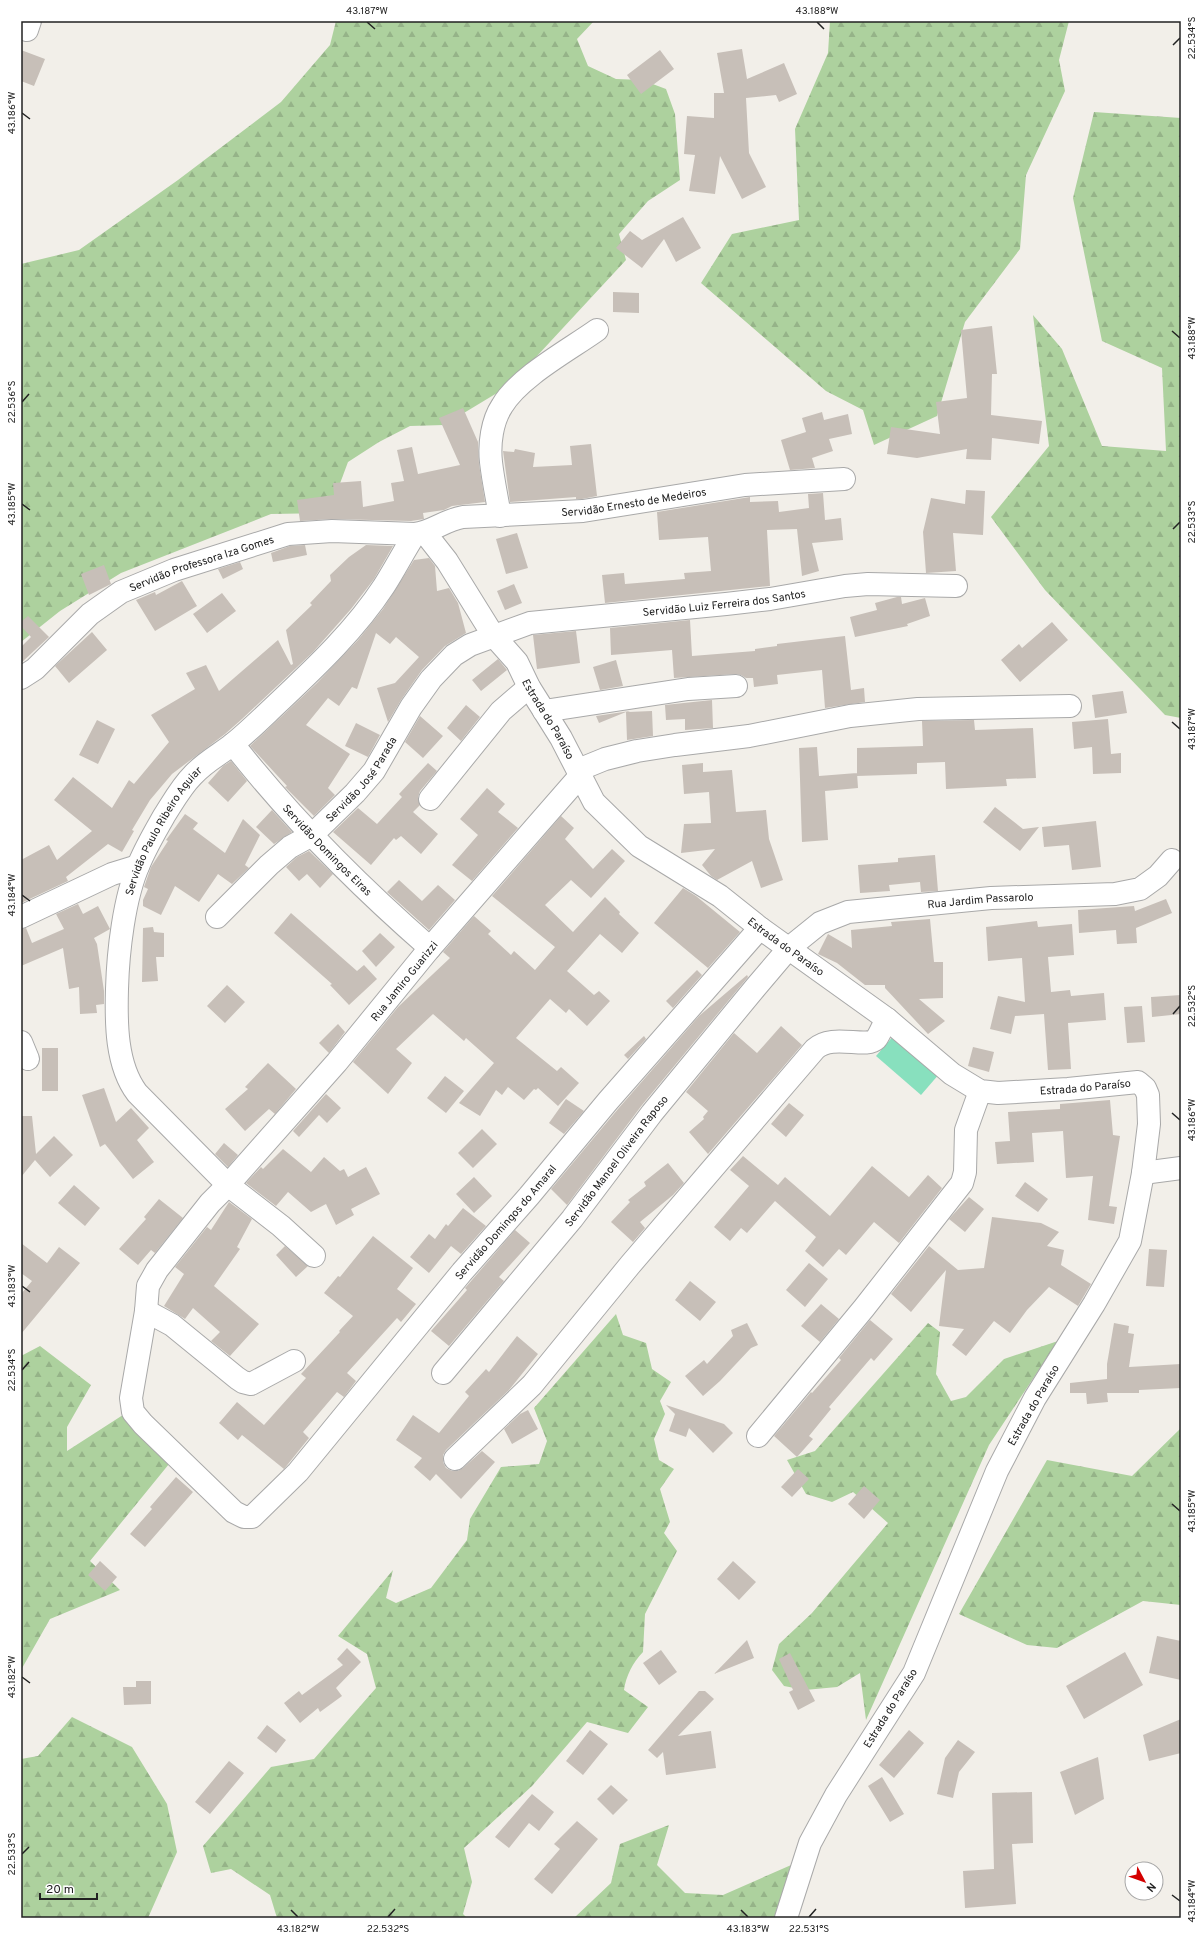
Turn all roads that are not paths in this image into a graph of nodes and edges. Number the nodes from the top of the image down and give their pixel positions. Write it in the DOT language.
graph roads {
  1 [pos="597,330"];
  2 [pos="844,479"];
  3 [pos="500,516"];
  4 [pos="420,533"];
  5 [pos="956,586"];
  6 [pos="494,635"];
  7 [pos="21,678"];
  8 [pos="736,686"];
  9 [pos="530,687"];
  10 [pos="1070,706"];
  11 [pos="544,711"];
  12 [pos="233,744"];
  13 [pos="579,773"];
  14 [pos="430,799"];
  15 [pos="312,835"];
  16 [pos="1172,860"];
  17 [pos="138,866"];
  18 [pos="21,917"];
  19 [pos="217,917"];
  20 [pos="760,928"];
  21 [pos="430,948"];
  22 [pos="789,948"];
  23 [pos="887,1019"];
  24 [pos="980,1091"];
  25 [pos="1181,1168"];
  26 [pos="1143,1173"];
  27 [pos="228,1185"];
  28 [pos="314,1256"];
  29 [pos="146,1311"];
  30 [pos="294,1361"];
  31 [pos="443,1373"];
  32 [pos="758,1436"];
  33 [pos="455,1459"];
  34 [pos="252,1517"];
  35 [pos="786,1918"];
  1 -- 3 [label="street"];
  2 -- 3 [label="street, Servidão Ernesto de Medeiros"];
  3 -- 4 [label="street, Servidão Ernesto de Medeiros"];
  4 -- 6 [label="street, Estrada do Paraíso"];
  4 -- 7 [label="street, Servidão Professora Iza Gomes"];
  4 -- 12 [label="street, Servidão Paulo Ribeiro Aguiar"];
  5 -- 6 [label="street, Servidão Luiz Ferreira dos Santos"];
  6 -- 9 [label="street, Estrada do Paraíso"];
  6 -- 15 [label="street, Servidão José Parada"];
  8 -- 11 [label="street"];
  9 -- 11 [label="street, Estrada do Paraíso"];
  9 -- 14 [label="street"];
  10 -- 13 [label="street"];
  11 -- 13 [label="street, Estrada do Paraíso"];
  12 -- 15 [label="street, Servidão Domingos Eiras"];
  12 -- 17 [label="street, Servidão Paulo Ribeiro Aguiar"];
  13 -- 20 [label="street, Estrada do Paraíso"];
  13 -- 21 [label="street, Rua Jamiro Guarizzi"];
  15 -- 19 [label="street, Servidão José Parada"];
  15 -- 21 [label="street, Servidão Domingos Eiras"];
  16 -- 22 [label="street, Rua Jardim Passarolo"];
  17 -- 18 [label="street"];
  17 -- 27 [label="street, Servidão Paulo Ribeiro Aguiar"];
  20 -- 22 [label="street, Estrada do Paraíso"];
  20 -- 34 [label="street, Servidão Domingos do Amaral"];
  21 -- 27 [label="street, Rua Jamiro Guarizzi"];
  22 -- 23 [label="street, Estrada do Paraíso"];
  22 -- 31 [label="street, Servidão Manoel Oliveira Raposo"];
  23 -- 24 [label="street, Estrada do Paraíso"];
  23 -- 33 [label="street"];
  24 -- 26 [label="street, Estrada do Paraíso"];
  24 -- 32 [label="street"];
  25 -- 26 [label="street"];
  26 -- 35 [label="street, Estrada do Paraíso"];
  27 -- 28 [label="street, Servidão Paulo Ribeiro Aguiar"];
  27 -- 29 [label="street, Rua Jamiro Guarizzi"];
  29 -- 30 [label="street"];
  29 -- 34 [label="street, Rua Jamiro Guarizzi"];
}
